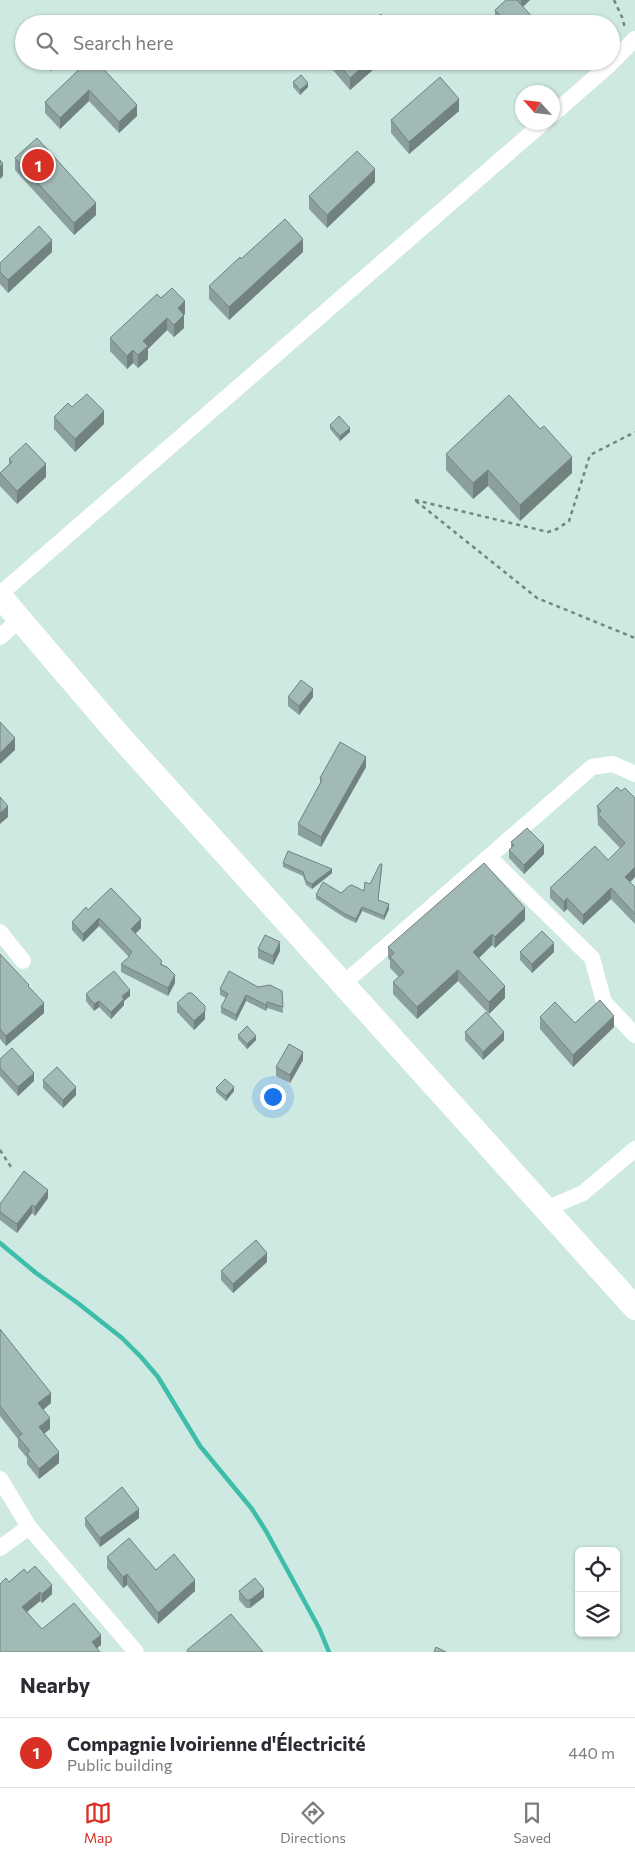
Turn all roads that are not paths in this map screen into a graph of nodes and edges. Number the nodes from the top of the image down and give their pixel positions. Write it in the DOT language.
graph roads {
  1 [pos="631,43"];
  2 [pos="620,54"];
  3 [pos="603,70"];
  4 [pos="560,108"];
  5 [pos="535,130"];
  6 [pos="0,595"];
  7 [pos="20,619"];
  8 [pos="0,637"];
  9 [pos="635,774"];
  10 [pos="489,857"];
  11 [pos="0,932"];
  12 [pos="23,961"];
  13 [pos="343,984"];
  14 [pos="635,1035"];
  15 [pos="635,1149"];
  16 [pos="546,1209"];
  17 [pos="635,1308"];
  18 [pos="0,1479"];
  19 [pos="28,1527"];
  20 [pos="0,1548"];
  21 [pos="136,1652"];
  1 -- 2 [label="street"];
  3 -- 4 [label="street"];
  5 -- 6 [label="street"];
  6 -- 7 [label="street"];
  7 -- 8 [label="street"];
  7 -- 13 [label="street"];
  9 -- 10 [label="street"];
  10 -- 13 [label="street"];
  10 -- 14 [label="street"];
  11 -- 12 [label="street"];
  13 -- 16 [label="street"];
  15 -- 16 [label="street"];
  16 -- 17 [label="street"];
  18 -- 19 [label="street"];
  19 -- 20 [label="street"];
  19 -- 21 [label="street"];
}
